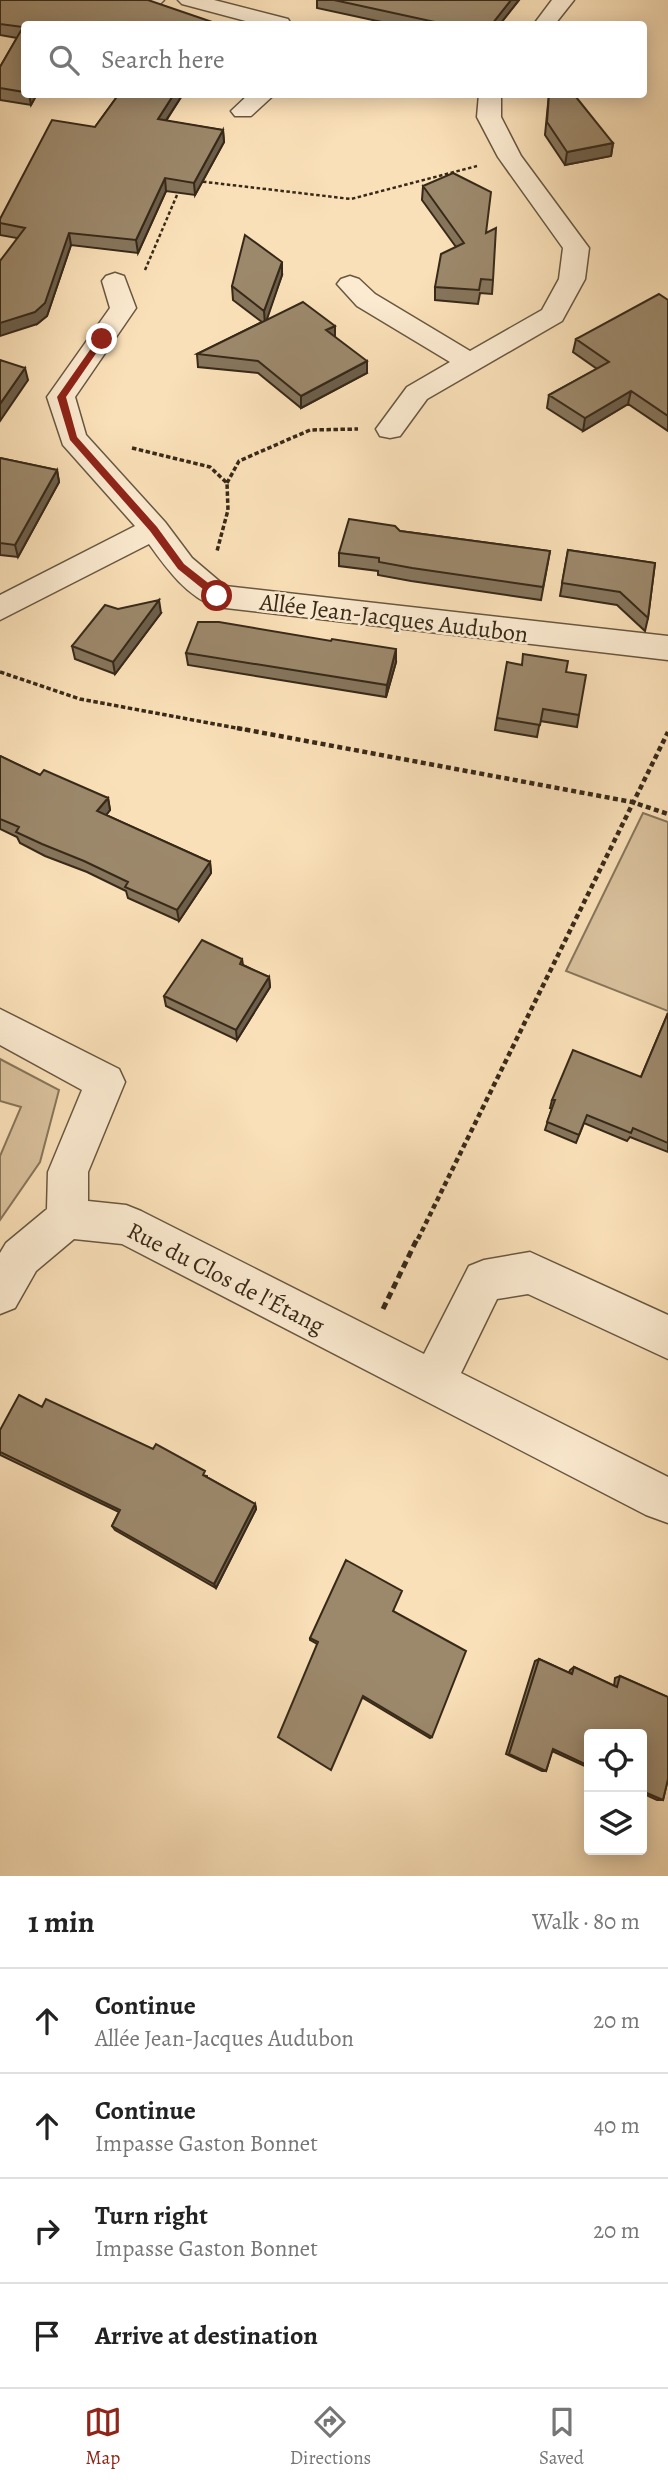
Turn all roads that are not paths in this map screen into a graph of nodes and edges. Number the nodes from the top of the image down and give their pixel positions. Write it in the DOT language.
graph roads {
  1 [pos="111,0"];
  2 [pos="153,0"];
  3 [pos="189,0"];
  4 [pos="563,0"];
  5 [pos="269,21"];
  6 [pos="546,21"];
  7 [pos="259,98"];
  8 [pos="490,98"];
  9 [pos="243,111"];
  10 [pos="115,281"];
  11 [pos="350,284"];
  12 [pos="469,362"];
  13 [pos="390,429"];
  14 [pos="153,529"];
  15 [pos="0,610"];
  16 [pos="668,648"];
  17 [pos="0,1026"];
  18 [pos="67,1218"];
  19 [pos="0,1293"];
  20 [pos="668,1338"];
  21 [pos="433,1384"];
  22 [pos="668,1500"];
  1 -- 2 [label="street"];
  3 -- 5 [label="street"];
  4 -- 6 [label="street"];
  7 -- 9 [label="street"];
  8 -- 12 [label="street"];
  10 -- 14 [label="street, Allée Jean-Jacques Audubon"];
  11 -- 12 [label="street"];
  12 -- 13 [label="street"];
  14 -- 15 [label="street"];
  14 -- 16 [label="street, Allée Jean-Jacques Audubon"];
  17 -- 18 [label="street"];
  18 -- 19 [label="street"];
  18 -- 21 [label="street, Rue du Clos de l'Étang"];
  20 -- 21 [label="street"];
  21 -- 22 [label="street, Rue du Clos de l'Étang"];
}
